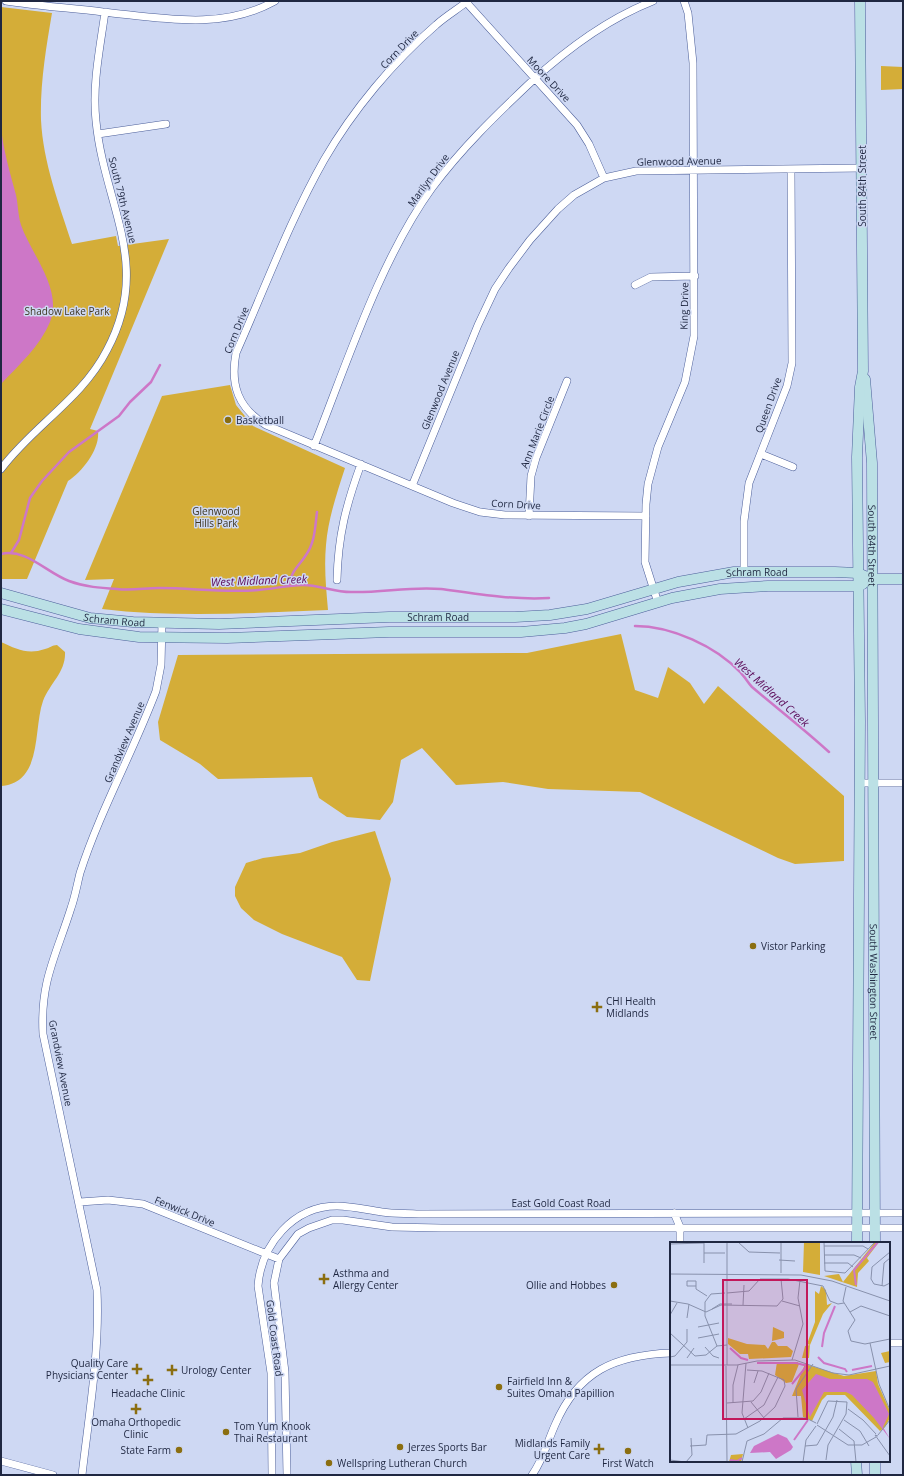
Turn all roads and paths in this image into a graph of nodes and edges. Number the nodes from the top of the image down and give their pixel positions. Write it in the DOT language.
graph roads {
  1 [pos="6,1"];
  2 [pos="276,1"];
  3 [pos="653,1"];
  4 [pos="684,1"];
  5 [pos="860,1"];
  6 [pos="467,2"];
  7 [pos="105,12"];
  8 [pos="535,78"];
  9 [pos="166,124"];
  10 [pos="98,134"];
  11 [pos="862,168"];
  12 [pos="791,169"];
  13 [pos="695,170"];
  14 [pos="604,178"];
  15 [pos="695,276"];
  16 [pos="635,285"];
  17 [pos="863,371"];
  18 [pos="567,380"];
  19 [pos="314,446"];
  20 [pos="761,454"];
  21 [pos="361,464"];
  22 [pos="793,467"];
  23 [pos="1,469"];
  24 [pos="412,486"];
  25 [pos="529,516"];
  26 [pos="646,516"];
  27 [pos="744,572"];
  28 [pos="858,573"];
  29 [pos="872,579"];
  30 [pos="903,579"];
  31 [pos="336,580"];
  32 [pos="858,586"];
  33 [pos="653,589"];
  34 [pos="1,593"];
  35 [pos="658,603"];
  36 [pos="1,609"];
  37 [pos="162,623"];
  38 [pos="162,638"];
  39 [pos="860,721"];
  40 [pos="872,721"];
  41 [pos="859,783"];
  42 [pos="872,783"];
  43 [pos="903,783"];
  44 [pos="80,1202"];
  45 [pos="674,1213"];
  46 [pos="685,1213"];
  47 [pos="857,1213"];
  48 [pos="875,1213"];
  49 [pos="903,1213"];
  50 [pos="441,1214"];
  51 [pos="680,1227"];
  52 [pos="441,1228"];
  53 [pos="857,1228"];
  54 [pos="875,1228"];
  55 [pos="903,1228"];
  56 [pos="680,1242"];
  57 [pos="857,1242"];
  58 [pos="875,1242"];
  59 [pos="266,1253"];
  60 [pos="279,1259"];
  61 [pos="890,1343"];
  62 [pos="903,1343"];
  63 [pos="670,1353"];
  64 [pos="1,1461"];
  65 [pos="856,1462"];
  66 [pos="875,1462"];
  67 [pos="53,1475"];
  68 [pos="82,1475"];
  69 [pos="272,1475"];
  70 [pos="286,1475"];
  71 [pos="532,1475"];
  72 [pos="857,1475"];
  73 [pos="875,1475"];
  1 -- 7 [label="street"];
  2 -- 7 [label="street"];
  3 -- 8 [label="street, Marilyn Drive"];
  4 -- 13 [label="street, King Drive"];
  5 -- 11 [label="main road, South 84th Street"];
  6 -- 8 [label="street, Moore Drive"];
  6 -- 19 [label="street, Corn Drive"];
  7 -- 10 [label="street, South 79th Avenue"];
  8 -- 14 [label="street, Moore Drive"];
  8 -- 19 [label="street, Marilyn Drive"];
  9 -- 10 [label="street"];
  10 -- 23 [label="street, South 79th Avenue"];
  11 -- 12 [label="street, Glenwood Avenue"];
  11 -- 17 [label="main road, South 84th Street"];
  12 -- 13 [label="street, Glenwood Avenue"];
  12 -- 20 [label="street, Queen Drive"];
  13 -- 14 [label="street, Glenwood Avenue"];
  13 -- 15 [label="street, King Drive"];
  14 -- 24 [label="street, Glenwood Avenue"];
  15 -- 16 [label="street"];
  15 -- 26 [label="street, King Drive"];
  17 -- 28 [label="main road, South 84th Street"];
  17 -- 29 [label="main road, South 84th Street"];
  18 -- 25 [label="street, Ann Marie Circle"];
  19 -- 21 [label="street, Corn Drive"];
  20 -- 22 [label="street"];
  20 -- 27 [label="street, Queen Drive"];
  21 -- 24 [label="street, Corn Drive"];
  21 -- 31 [label="street"];
  24 -- 25 [label="street, Corn Drive"];
  25 -- 26 [label="street, Corn Drive"];
  26 -- 33 [label="street, King Drive"];
  27 -- 28 [label="main road, Schram Road"];
  27 -- 33 [label="main road, Schram Road"];
  28 -- 29 [label="main road, Schram Road"];
  28 -- 32 [label="main road, South 84th Street"];
  29 -- 30 [label="main road, Schram Road"];
  29 -- 32 [label="main road, Schram Road"];
  29 -- 40 [label="main road, South 84th Street"];
  32 -- 35 [label="main road, Schram Road"];
  32 -- 39 [label="main road, South 84th Street"];
  33 -- 35 [label="street, King Drive"];
  33 -- 37 [label="main road, Schram Road"];
  34 -- 37 [label="main road, Schram Road"];
  35 -- 38 [label="main road, Schram Road"];
  36 -- 38 [label="main road, Schram Road"];
  37 -- 38 [label="street, Grandview Avenue"];
  38 -- 44 [label="street, Grandview Avenue"];
  39 -- 41 [label="main road, South Washington Street"];
  40 -- 42 [label="main road, South Washington Street"];
  41 -- 42 [label="street"];
  41 -- 47 [label="main road, South Washington Street"];
  42 -- 43 [label="street"];
  42 -- 48 [label="main road, South Washington Street"];
  44 -- 59 [label="street, Fenwick Drive"];
  44 -- 68 [label="street, Grandview Avenue"];
  45 -- 46 [label="street, East Gold Coast Road"];
  45 -- 50 [label="street, East Gold Coast Road"];
  45 -- 51 [label="street"];
  46 -- 47 [label="street, East Gold Coast Road"];
  46 -- 51 [label="street"];
  47 -- 48 [label="street, East Gold Coast Road"];
  47 -- 53 [label="main road, South Washington Street"];
  48 -- 49 [label="street, East Gold Coast Road"];
  48 -- 54 [label="main road, South Washington Street"];
  50 -- 52 [label="street"];
  50 -- 59 [label="street, East Gold Coast Road"];
  51 -- 52 [label="street"];
  51 -- 53 [label="street"];
  51 -- 56 [label="street"];
  52 -- 60 [label="street"];
  53 -- 54 [label="street"];
  53 -- 57 [label="main road, South Washington Street"];
  54 -- 55 [label="street"];
  54 -- 58 [label="main road, South Washington Street"];
  59 -- 60 [label="street, Fenwick Drive"];
  59 -- 69 [label="street, Gold Coast Road"];
  60 -- 70 [label="street, Gold Coast Road"];
  61 -- 62 [label="street"];
  63 -- 71 [label="street"];
  64 -- 67 [label="street"];
  65 -- 72 [label="main road"];
  66 -- 73 [label="main road"];
}
